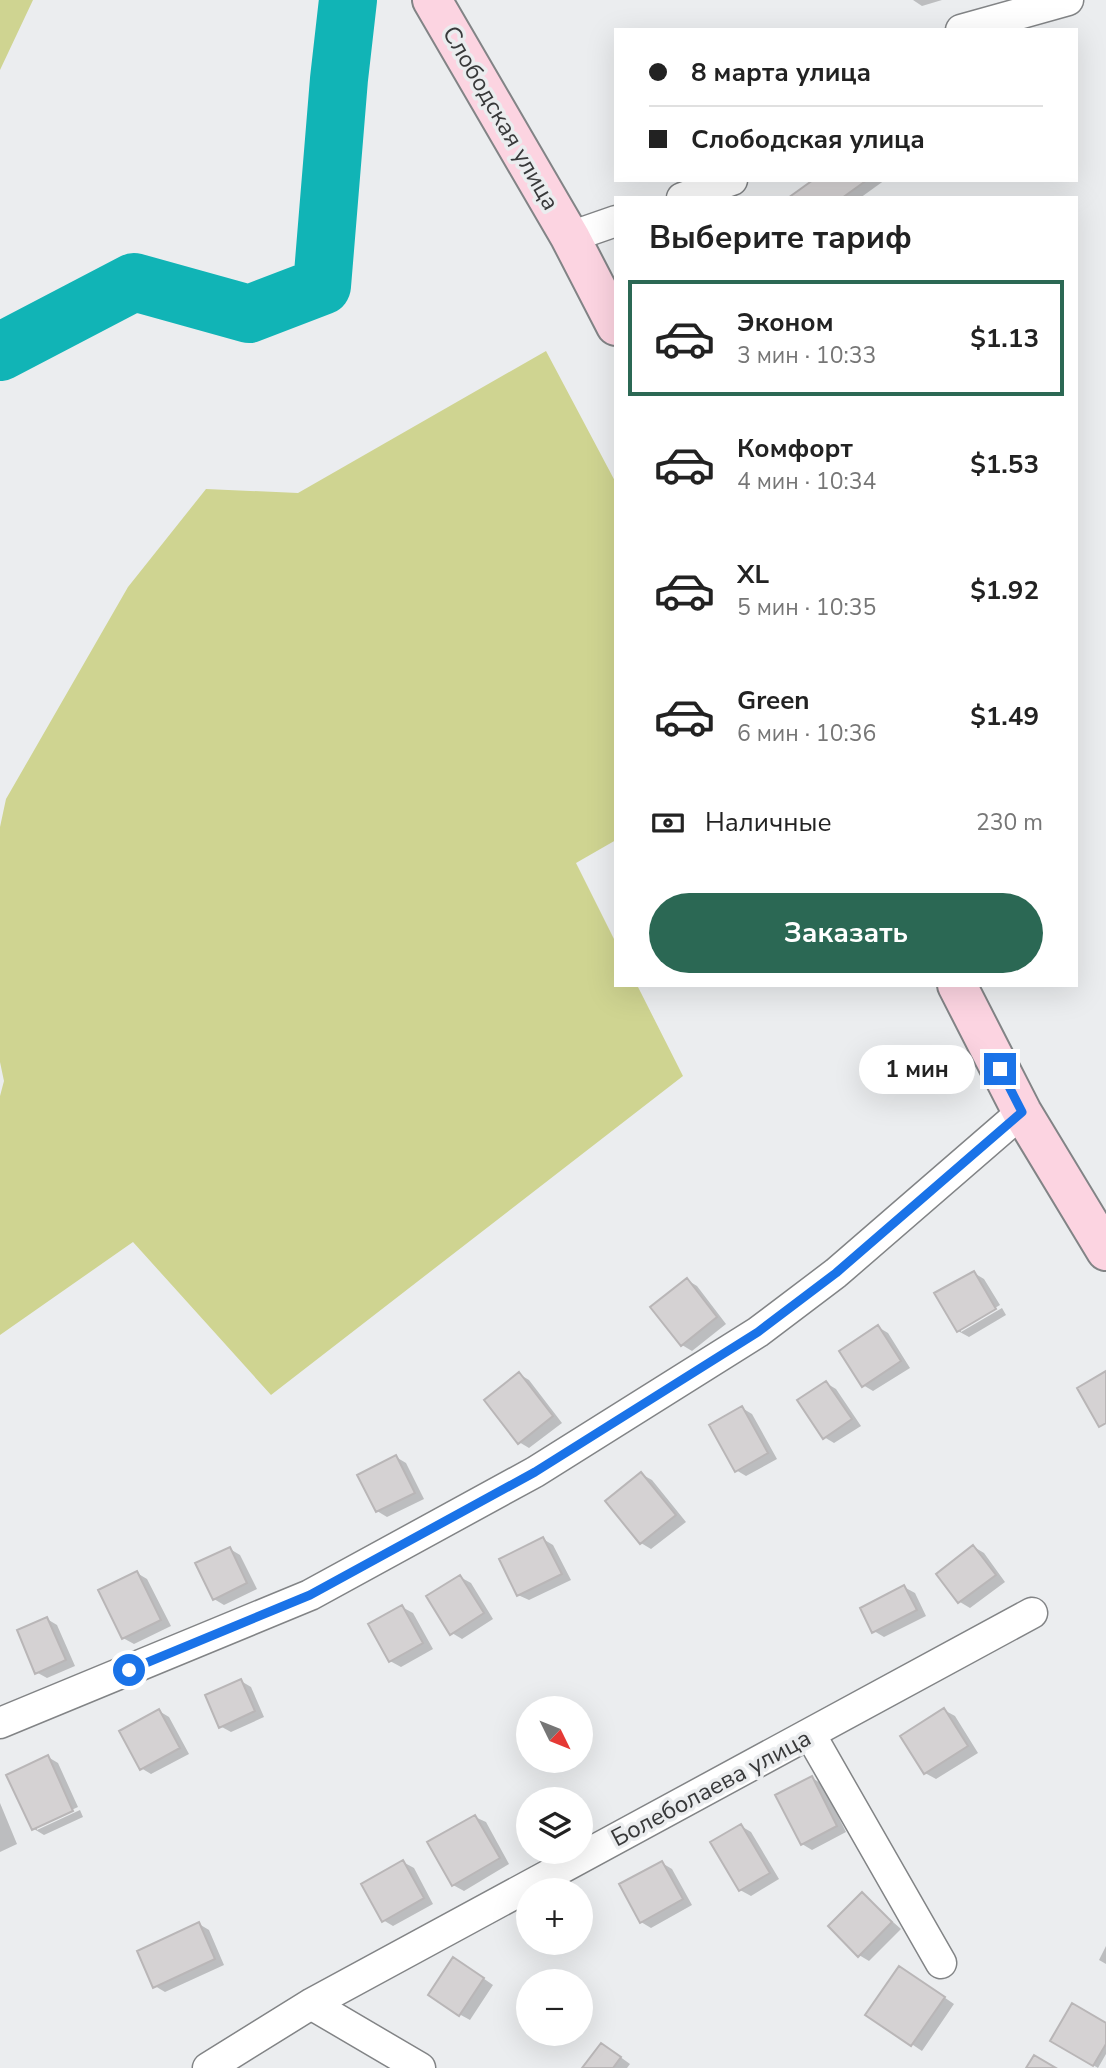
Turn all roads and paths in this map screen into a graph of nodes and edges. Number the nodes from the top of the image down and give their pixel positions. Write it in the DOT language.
graph roads {
  1 [pos="432,0"];
  2 [pos="1068,0"];
  3 [pos="968,28"];
  4 [pos="726,182"];
  5 [pos="688,196"];
  6 [pos="614,222"];
  7 [pos="570,237"];
  8 [pos="614,322"];
  9 [pos="958,987"];
  10 [pos="1022,1112"];
  11 [pos="1106,1251"];
  12 [pos="1032,1613"];
  13 [pos="0,1724"];
  14 [pos="810,1734"];
  15 [pos="942,1963"];
  16 [pos="312,2004"];
  17 [pos="208,2068"];
  18 [pos="420,2068"];
  1 -- 7 [label="street, Слободская улица"];
  2 -- 3 [label="street"];
  4 -- 5 [label="street"];
  6 -- 7 [label="street, Слободская улица"];
  7 -- 8 [label="street, Слободская улица"];
  9 -- 10 [label="street"];
  10 -- 11 [label="street"];
  10 -- 13 [label="street"];
  12 -- 14 [label="street, Болеболаева улица"];
  14 -- 15 [label="street"];
  14 -- 16 [label="street, Болеболаева улица"];
  16 -- 17 [label="street, Болеболаева улица"];
  16 -- 18 [label="street"];
}
